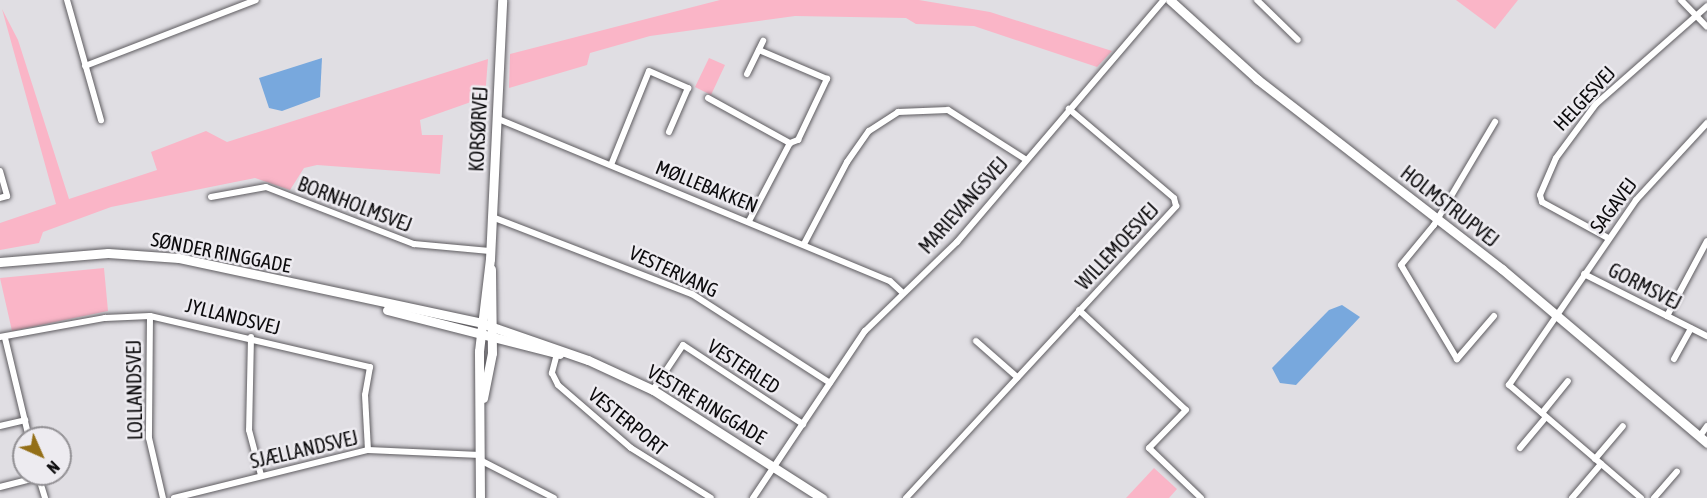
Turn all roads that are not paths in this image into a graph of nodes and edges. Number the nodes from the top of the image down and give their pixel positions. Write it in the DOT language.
graph roads {
  1 [pos="67,0"];
  2 [pos="256,0"];
  3 [pos="502,0"];
  4 [pos="1164,0"];
  5 [pos="1170,0"];
  6 [pos="1257,0"];
  7 [pos="1682,0"];
  8 [pos="1707,6"];
  9 [pos="1696,16"];
  10 [pos="1707,27"];
  11 [pos="1298,40"];
  12 [pos="763,41"];
  13 [pos="759,50"];
  14 [pos="86,66"];
  15 [pos="747,74"];
  16 [pos="708,98"];
  17 [pos="1069,109"];
  18 [pos="496,118"];
  19 [pos="101,120"];
  20 [pos="1495,122"];
  21 [pos="1707,123"];
  22 [pos="669,132"];
  23 [pos="790,143"];
  24 [pos="1025,159"];
  25 [pos="611,165"];
  26 [pos="0,171"];
  27 [pos="211,197"];
  28 [pos="0,198"];
  29 [pos="492,217"];
  30 [pos="1437,218"];
  31 [pos="749,221"];
  32 [pos="1608,238"];
  33 [pos="1707,242"];
  34 [pos="804,244"];
  35 [pos="490,255"];
  36 [pos="0,262"];
  37 [pos="1584,274"];
  38 [pos="903,292"];
  39 [pos="327,293"];
  40 [pos="1079,310"];
  41 [pos="1557,315"];
  42 [pos="150,316"];
  43 [pos="1494,316"];
  44 [pos="1667,316"];
  45 [pos="1691,328"];
  46 [pos="487,332"];
  47 [pos="1707,336"];
  48 [pos="2,337"];
  49 [pos="251,338"];
  50 [pos="976,341"];
  51 [pos="557,352"];
  52 [pos="1674,359"];
  53 [pos="1017,377"];
  54 [pos="1568,381"];
  55 [pos="830,383"];
  56 [pos="653,390"];
  57 [pos="1544,415"];
  58 [pos="25,420"];
  59 [pos="803,424"];
  60 [pos="0,426"];
  61 [pos="26,426"];
  62 [pos="1623,426"];
  63 [pos="1707,426"];
  64 [pos="1703,439"];
  65 [pos="1520,448"];
  66 [pos="368,450"];
  67 [pos="480,458"];
  68 [pos="1595,459"];
  69 [pos="1601,464"];
  70 [pos="775,466"];
  71 [pos="1677,472"];
  72 [pos="261,475"];
  73 [pos="163,498"];
  74 [pos="174,498"];
  75 [pos="480,498"];
  76 [pos="554,498"];
  77 [pos="711,498"];
  78 [pos="753,498"];
  79 [pos="822,498"];
  80 [pos="906,498"];
  81 [pos="1201,498"];
  82 [pos="1572,498"];
  83 [pos="1641,498"];
  84 [pos="1654,498"];
  1 -- 14 [label="street"];
  2 -- 14 [label="street"];
  3 -- 18 [label="street, KORSØRVEJ"];
  4 -- 17 [label="street, MARIEVANGSVEJ"];
  5 -- 30 [label="street, HOLMSTRUPVEJ"];
  6 -- 11 [label="street"];
  7 -- 9 [label="street"];
  8 -- 9 [label="street, HELGESVEJ"];
  9 -- 10 [label="street"];
  9 -- 32 [label="street, HELGESVEJ"];
  12 -- 13 [label="street"];
  13 -- 15 [label="street"];
  13 -- 23 [label="street"];
  14 -- 19 [label="street"];
  16 -- 23 [label="street"];
  17 -- 24 [label="street, MARIEVANGSVEJ"];
  17 -- 40 [label="street, WILLEMOESVEJ"];
  18 -- 25 [label="street, MØLLEBAKKEN"];
  18 -- 29 [label="street, KORSØRVEJ"];
  20 -- 30 [label="street"];
  21 -- 32 [label="street, SAGAVEJ"];
  22 -- 25 [label="street"];
  23 -- 31 [label="street"];
  24 -- 34 [label="street"];
  24 -- 38 [label="street, MARIEVANGSVEJ"];
  25 -- 31 [label="street, MØLLEBAKKEN"];
  26 -- 28 [label="street"];
  27 -- 35 [label="street, BORNHOLMSVEJ"];
  29 -- 35 [label="street, KORSØRVEJ"];
  29 -- 55 [label="street, VESTERVANG"];
  30 -- 41 [label="street, HOLMSTRUPVEJ"];
  30 -- 43 [label="street"];
  31 -- 34 [label="street, MØLLEBAKKEN"];
  32 -- 37 [label="street, SAGAVEJ"];
  33 -- 44 [label="street"];
  34 -- 38 [label="street, MØLLEBAKKEN"];
  35 -- 46 [label="street, KORSØRVEJ"];
  36 -- 39 [label="street, SØNDER RINGGADE"];
  37 -- 41 [label="street, SAGAVEJ"];
  37 -- 44 [label="street, GORMSVEJ"];
  38 -- 55 [label="street, MARIEVANGSVEJ"];
  39 -- 46 [label="street, SØNDER RINGGADE"];
  39 -- 46 [label="street, SØNDER RINGGADE"];
  40 -- 53 [label="street, WILLEMOESVEJ"];
  40 -- 81 [label="street, WILLEMOESVEJ"];
  41 -- 57 [label="street, SAGAVEJ"];
  41 -- 64 [label="street, HOLMSTRUPVEJ"];
  42 -- 48 [label="street, JYLLANDSVEJ"];
  42 -- 49 [label="street, JYLLANDSVEJ"];
  42 -- 73 [label="street, LOLLANDSVEJ"];
  44 -- 45 [label="street, GORMSVEJ"];
  45 -- 47 [label="street, GORMSVEJ"];
  45 -- 52 [label="street, GORMSVEJ"];
  46 -- 51 [label="street, VESTRE RINGGADE"];
  46 -- 51 [label="street, VESTRE RINGGADE"];
  46 -- 67 [label="street, KORSØRVEJ"];
  48 -- 58 [label="street"];
  49 -- 66 [label="street, JYLLANDSVEJ"];
  49 -- 72 [label="street"];
  50 -- 53 [label="street"];
  51 -- 56 [label="street, VESTRE RINGGADE"];
  51 -- 77 [label="street, VESTERPORT"];
  53 -- 80 [label="street, WILLEMOESVEJ"];
  54 -- 57 [label="street"];
  55 -- 59 [label="street, MARIEVANGSVEJ"];
  56 -- 59 [label="street, VESTERLED"];
  56 -- 70 [label="street, VESTRE RINGGADE"];
  57 -- 65 [label="street"];
  57 -- 68 [label="street"];
  58 -- 60 [label="street"];
  58 -- 61 [label="street"];
  59 -- 70 [label="street, MARIEVANGSVEJ"];
  62 -- 68 [label="street"];
  63 -- 64 [label="street"];
  66 -- 67 [label="street, SJÆLLANDSVEJ"];
  66 -- 72 [label="street, SJÆLLANDSVEJ"];
  67 -- 75 [label="street, KORSØRVEJ"];
  67 -- 76 [label="street"];
  68 -- 69 [label="street"];
  69 -- 82 [label="street"];
  69 -- 83 [label="street"];
  70 -- 78 [label="street, MARIEVANGSVEJ"];
  70 -- 79 [label="street, VESTRE RINGGADE"];
  71 -- 84 [label="street"];
  72 -- 74 [label="street, SJÆLLANDSVEJ"];
}
